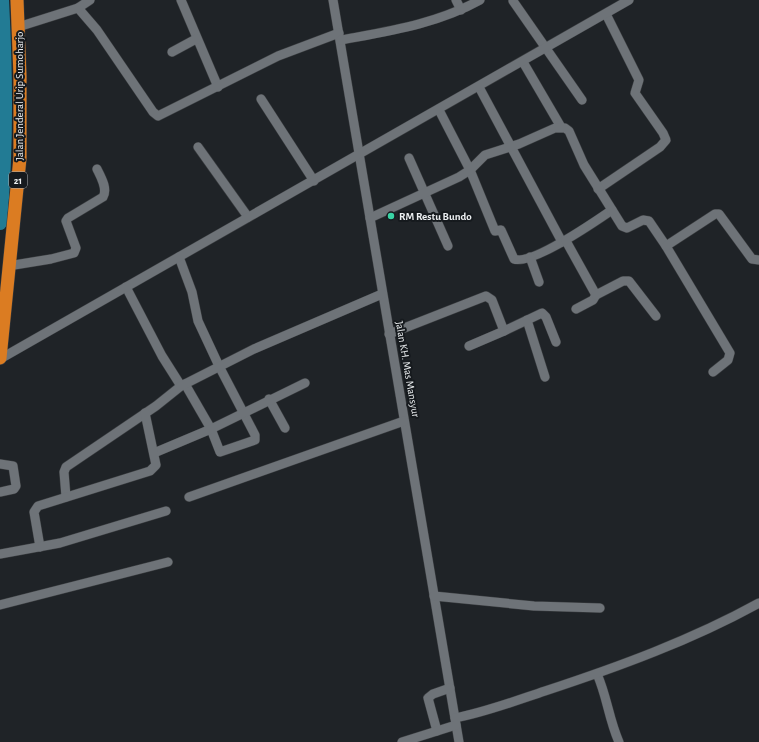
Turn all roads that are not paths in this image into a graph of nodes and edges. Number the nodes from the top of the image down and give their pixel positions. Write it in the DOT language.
graph roads {
  1 [pos="17,0"];
  2 [pos="90,0"];
  3 [pos="181,0"];
  4 [pos="333,0"];
  5 [pos="456,0"];
  6 [pos="480,0"];
  7 [pos="630,0"];
  8 [pos="513,1"];
  9 [pos="78,8"];
  10 [pos="461,10"];
  11 [pos="606,14"];
  12 [pos="18,27"];
  13 [pos="340,36"];
  14 [pos="196,39"];
  15 [pos="544,48"];
  16 [pos="172,52"];
  17 [pos="523,62"];
  18 [pos="218,87"];
  19 [pos="479,87"];
  20 [pos="261,99"];
  21 [pos="582,100"];
  22 [pos="439,110"];
  23 [pos="560,127"];
  24 [pos="511,146"];
  25 [pos="198,147"];
  26 [pos="358,156"];
  27 [pos="409,158"];
  28 [pos="97,169"];
  29 [pos="470,170"];
  30 [pos="314,181"];
  31 [pos="598,189"];
  32 [pos="424,194"];
  33 [pos="612,210"];
  34 [pos="248,217"];
  35 [pos="370,218"];
  36 [pos="564,241"];
  37 [pos="448,246"];
  38 [pos="666,246"];
  39 [pos="179,257"];
  40 [pos="530,257"];
  41 [pos="759,260"];
  42 [pos="8,266"];
  43 [pos="539,282"];
  44 [pos="126,287"];
  45 [pos="382,294"];
  46 [pos="596,295"];
  47 [pos="576,309"];
  48 [pos="656,316"];
  49 [pos="526,320"];
  50 [pos="504,330"];
  51 [pos="389,334"];
  52 [pos="556,342"];
  53 [pos="469,346"];
  54 [pos="0,359"];
  55 [pos="219,366"];
  56 [pos="713,372"];
  57 [pos="545,377"];
  58 [pos="305,383"];
  59 [pos="183,385"];
  60 [pos="269,399"];
  61 [pos="145,413"];
  62 [pos="243,414"];
  63 [pos="404,421"];
  64 [pos="285,428"];
  65 [pos="212,429"];
  66 [pos="154,453"];
  67 [pos="0,464"];
  68 [pos="0,492"];
  69 [pos="66,497"];
  70 [pos="189,497"];
  71 [pos="166,511"];
  72 [pos="40,547"];
  73 [pos="0,554"];
  74 [pos="168,562"];
  75 [pos="434,596"];
  76 [pos="759,603"];
  77 [pos="0,605"];
  78 [pos="600,608"];
  79 [pos="597,674"];
  80 [pos="450,688"];
  81 [pos="456,721"];
  82 [pos="437,731"];
  83 [pos="402,742"];
  84 [pos="459,742"];
  85 [pos="619,742"];
  1 -- 12 [label="highway, Jalan Jenderal Urip Sumoharjo / 21"];
  2 -- 9 [label="street"];
  3 -- 14 [label="street"];
  4 -- 13 [label="street, Jalan KH. Mas Mansyur"];
  5 -- 10 [label="street"];
  6 -- 10 [label="street"];
  7 -- 11 [label="street"];
  8 -- 15 [label="street"];
  9 -- 12 [label="street"];
  9 -- 18 [label="street"];
  10 -- 13 [label="street"];
  11 -- 15 [label="street"];
  11 -- 31 [label="street"];
  12 -- 42 [label="highway, Jalan Jenderal Urip Sumoharjo / 21"];
  13 -- 18 [label="street"];
  13 -- 26 [label="street, Jalan KH. Mas Mansyur"];
  14 -- 16 [label="street"];
  14 -- 18 [label="street"];
  15 -- 17 [label="street"];
  15 -- 21 [label="street"];
  17 -- 19 [label="street"];
  17 -- 23 [label="street"];
  19 -- 22 [label="street"];
  19 -- 24 [label="street"];
  20 -- 30 [label="street"];
  22 -- 26 [label="street"];
  22 -- 29 [label="street"];
  23 -- 24 [label="street"];
  23 -- 31 [label="street"];
  24 -- 29 [label="street"];
  24 -- 36 [label="street"];
  25 -- 34 [label="street"];
  26 -- 30 [label="street"];
  26 -- 35 [label="street, Jalan KH. Mas Mansyur"];
  27 -- 32 [label="street"];
  28 -- 42 [label="street"];
  29 -- 32 [label="street"];
  29 -- 40 [label="street"];
  30 -- 34 [label="street"];
  31 -- 33 [label="street"];
  32 -- 35 [label="street"];
  32 -- 37 [label="street"];
  33 -- 36 [label="street"];
  33 -- 38 [label="street"];
  34 -- 39 [label="street"];
  35 -- 45 [label="street, Jalan KH. Mas Mansyur"];
  36 -- 40 [label="street"];
  36 -- 46 [label="street"];
  38 -- 41 [label="street"];
  38 -- 56 [label="street"];
  39 -- 44 [label="street"];
  39 -- 55 [label="street"];
  40 -- 43 [label="street"];
  42 -- 54 [label="highway, Jalan Jenderal Urip Sumoharjo / 21"];
  44 -- 54 [label="street"];
  44 -- 59 [label="street"];
  45 -- 51 [label="street, Jalan KH. Mas Mansyur"];
  45 -- 55 [label="street"];
  46 -- 47 [label="street"];
  46 -- 48 [label="street"];
  49 -- 50 [label="street"];
  49 -- 52 [label="street"];
  49 -- 57 [label="street"];
  50 -- 51 [label="street"];
  50 -- 53 [label="street"];
  51 -- 63 [label="street, Jalan KH. Mas Mansyur"];
  55 -- 59 [label="street"];
  55 -- 62 [label="street"];
  58 -- 60 [label="street"];
  59 -- 61 [label="street"];
  59 -- 65 [label="street"];
  60 -- 62 [label="street"];
  60 -- 64 [label="street"];
  61 -- 66 [label="street"];
  61 -- 69 [label="street"];
  62 -- 65 [label="street"];
  62 -- 65 [label="street"];
  63 -- 70 [label="street"];
  63 -- 75 [label="street, Jalan KH. Mas Mansyur"];
  65 -- 66 [label="street"];
  66 -- 69 [label="street"];
  67 -- 68 [label="street"];
  69 -- 72 [label="street"];
  71 -- 72 [label="street"];
  72 -- 73 [label="street"];
  74 -- 77 [label="street"];
  75 -- 78 [label="street"];
  75 -- 80 [label="street, Jalan KH. Mas Mansyur"];
  76 -- 79 [label="street"];
  79 -- 81 [label="street"];
  79 -- 85 [label="street"];
  80 -- 81 [label="street, Jalan KH. Mas Mansyur"];
  80 -- 82 [label="street"];
  81 -- 82 [label="street"];
  81 -- 84 [label="street, Jalan KH. Mas Mansyur"];
  82 -- 83 [label="street"];
}
